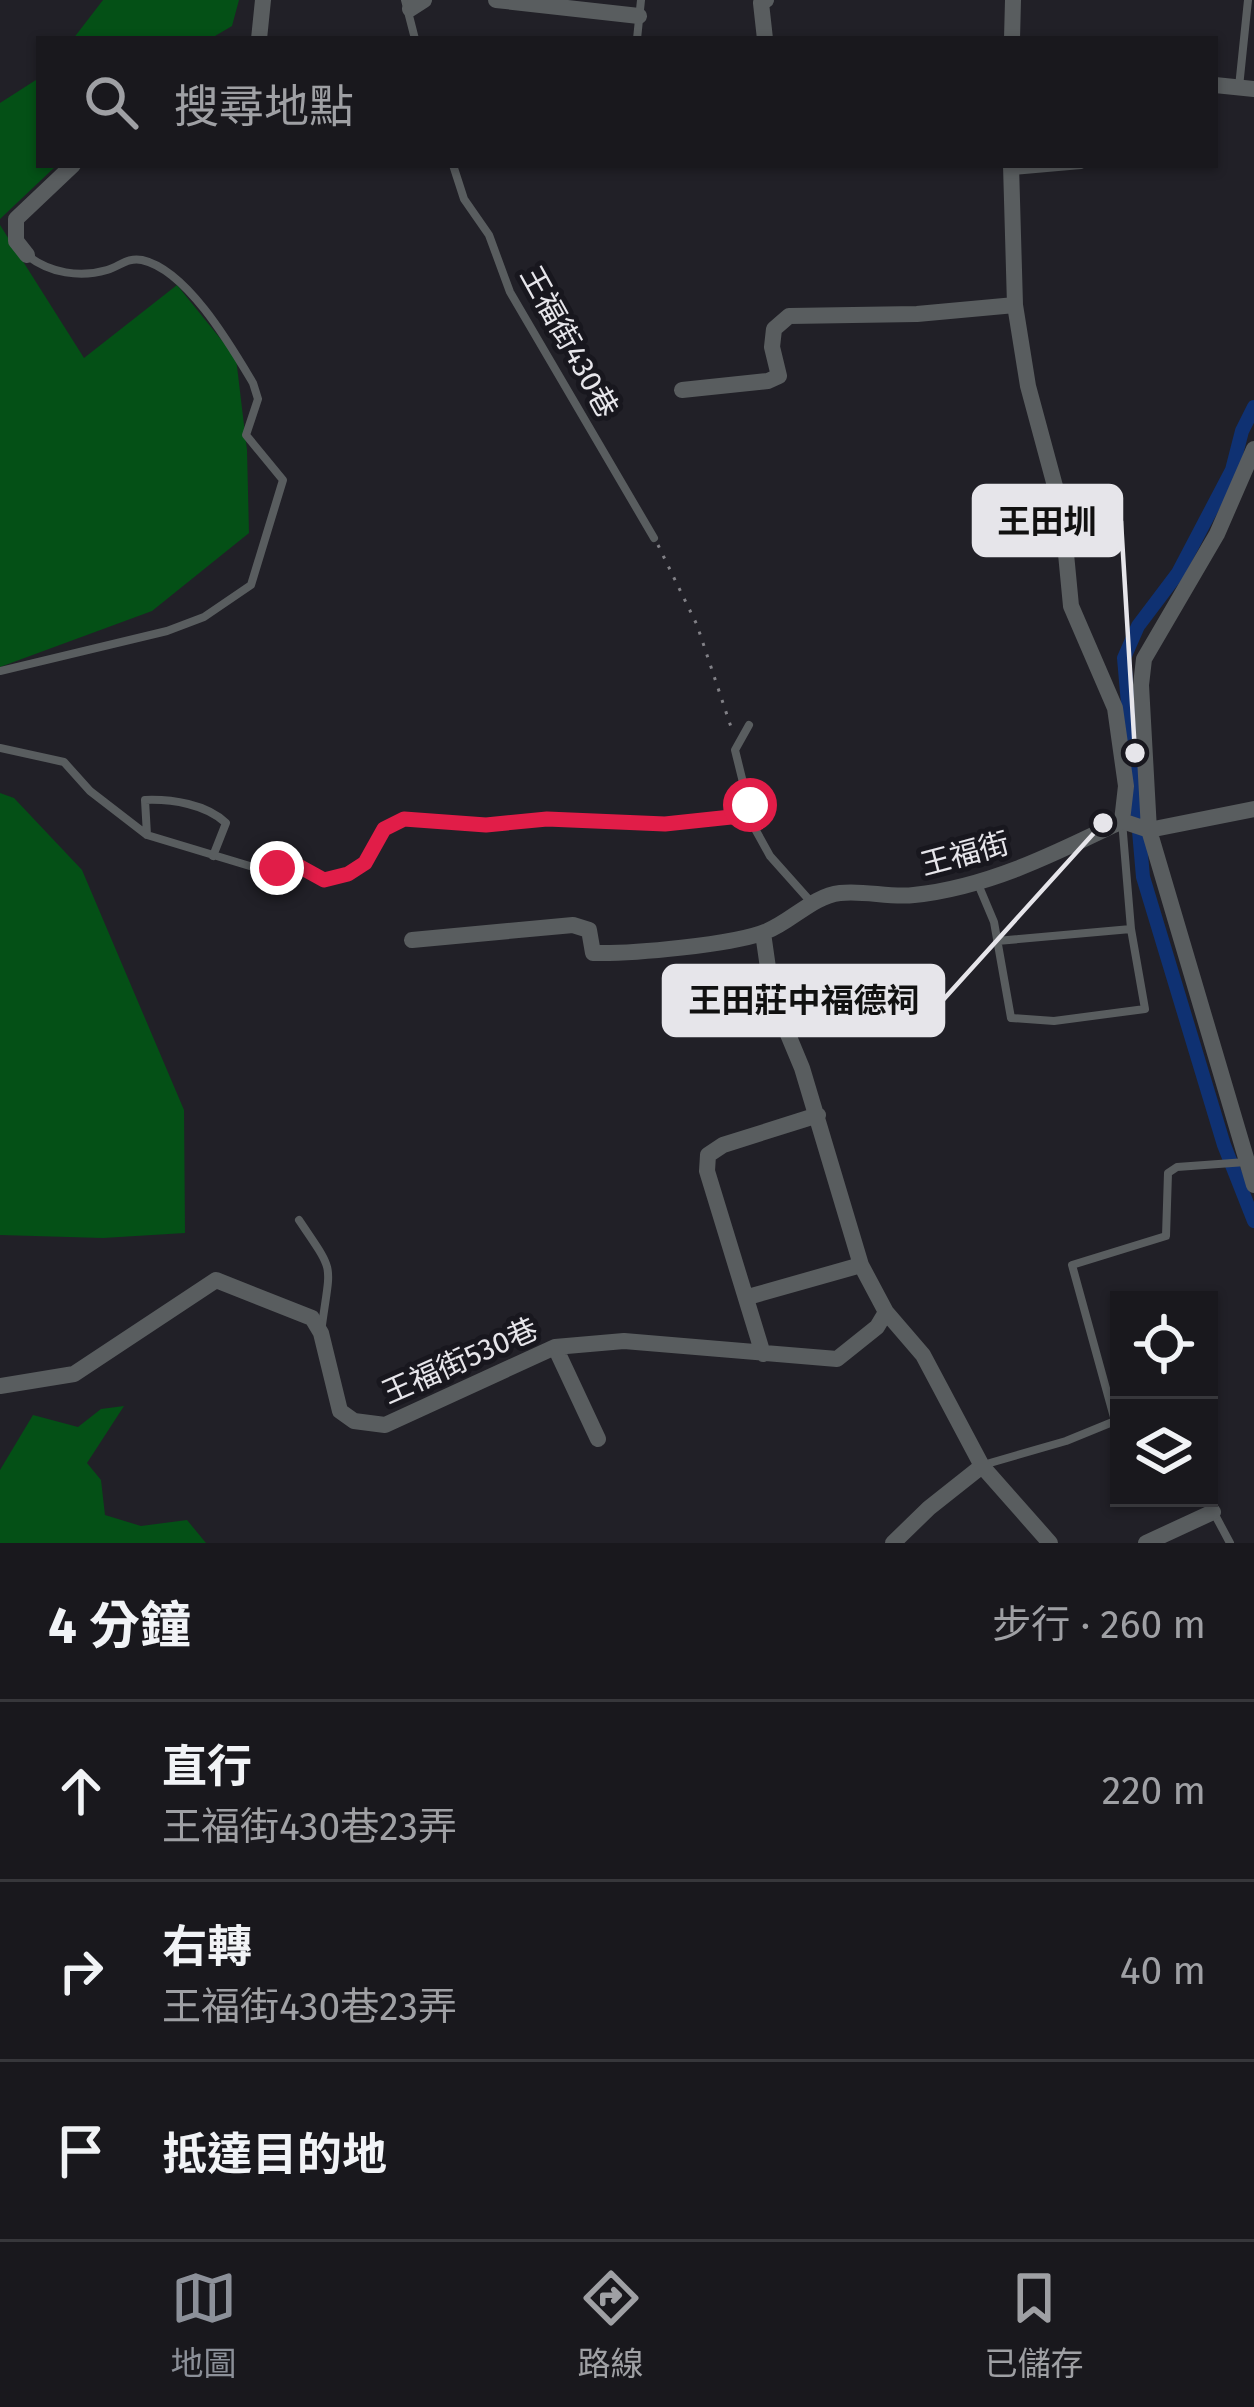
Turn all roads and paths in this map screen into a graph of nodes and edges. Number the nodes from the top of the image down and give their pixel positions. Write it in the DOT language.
graph roads {
  1 [pos="263,0"];
  2 [pos="496,0"];
  3 [pos="766,0"];
  4 [pos="1013,0"];
  5 [pos="1248,0"];
  6 [pos="413,3"];
  7 [pos="640,8"];
  8 [pos="259,36"];
  9 [pos="415,36"];
  10 [pos="765,36"];
  11 [pos="1012,36"];
  12 [pos="1246,88"];
  13 [pos="70,168"];
  14 [pos="454,168"];
  15 [pos="1011,168"];
  16 [pos="27,255"];
  17 [pos="1015,305"];
  18 [pos="682,390"];
  19 [pos="1254,449"];
  20 [pos="654,538"];
  21 [pos="0,671"];
  22 [pos="748,725"];
  23 [pos="737,744"];
  24 [pos="0,748"];
  25 [pos="1254,809"];
  26 [pos="750,815"];
  27 [pos="1122,820"];
  28 [pos="1149,830"];
  29 [pos="147,835"];
  30 [pos="212,856"];
  31 [pos="978,882"];
  32 [pos="812,904"];
  33 [pos="1131,929"];
  34 [pos="763,933"];
  35 [pos="412,940"];
  36 [pos="997,941"];
  37 [pos="919,968"];
  38 [pos="772,996"];
  39 [pos="818,1115"];
  40 [pos="1250,1161"];
  41 [pos="1254,1185"];
  42 [pos="299,1220"];
  43 [pos="861,1265"];
  44 [pos="748,1297"];
  45 [pos="886,1312"];
  46 [pos="321,1333"];
  47 [pos="555,1347"];
  48 [pos="763,1354"];
  49 [pos="0,1386"];
  50 [pos="598,1439"];
  51 [pos="982,1466"];
  52 [pos="1214,1512"];
  53 [pos="1172,1538"];
  54 [pos="893,1543"];
  55 [pos="1050,1543"];
  56 [pos="1146,1543"];
  57 [pos="1230,1543"];
  1 -- 8 [label="street"];
  2 -- 7 [label="street"];
  3 -- 10 [label="street"];
  4 -- 11 [label="street"];
  5 -- 12 [label="lane"];
  6 -- 9 [label="lane"];
  13 -- 16 [label="street"];
  14 -- 20 [label="lane, 王福街430巷"];
  15 -- 17 [label="street"];
  16 -- 21 [label="lane"];
  17 -- 18 [label="street"];
  17 -- 27 [label="street"];
  19 -- 28 [label="street"];
  20 -- 23 [label="path"];
  22 -- 23 [label="lane"];
  23 -- 26 [label="lane"];
  24 -- 29 [label="lane"];
  25 -- 28 [label="street"];
  26 -- 30 [label="lane"];
  26 -- 32 [label="lane"];
  27 -- 28 [label="street"];
  27 -- 31 [label="street, 王福街"];
  27 -- 33 [label="lane"];
  28 -- 40 [label="street"];
  29 -- 30 [label="lane"];
  29 -- 30 [label="lane"];
  31 -- 32 [label="street, 王福街"];
  31 -- 36 [label="lane"];
  32 -- 34 [label="street, 王福街"];
  33 -- 36 [label="lane"];
  33 -- 36 [label="lane"];
  34 -- 35 [label="street"];
  34 -- 38 [label="street"];
  37 -- 38 [label="lane"];
  38 -- 39 [label="street"];
  39 -- 43 [label="street"];
  39 -- 44 [label="street"];
  40 -- 41 [label="street"];
  40 -- 51 [label="lane"];
  42 -- 46 [label="lane"];
  43 -- 44 [label="street"];
  43 -- 45 [label="street"];
  44 -- 48 [label="street"];
  45 -- 48 [label="street, 王福街530巷"];
  45 -- 51 [label="street"];
  46 -- 47 [label="street, 王福街530巷"];
  46 -- 49 [label="street"];
  47 -- 48 [label="street, 王福街530巷"];
  47 -- 50 [label="street"];
  51 -- 54 [label="street"];
  51 -- 55 [label="street"];
  52 -- 53 [label="street"];
  52 -- 57 [label="lane"];
  53 -- 56 [label="street"];
}
